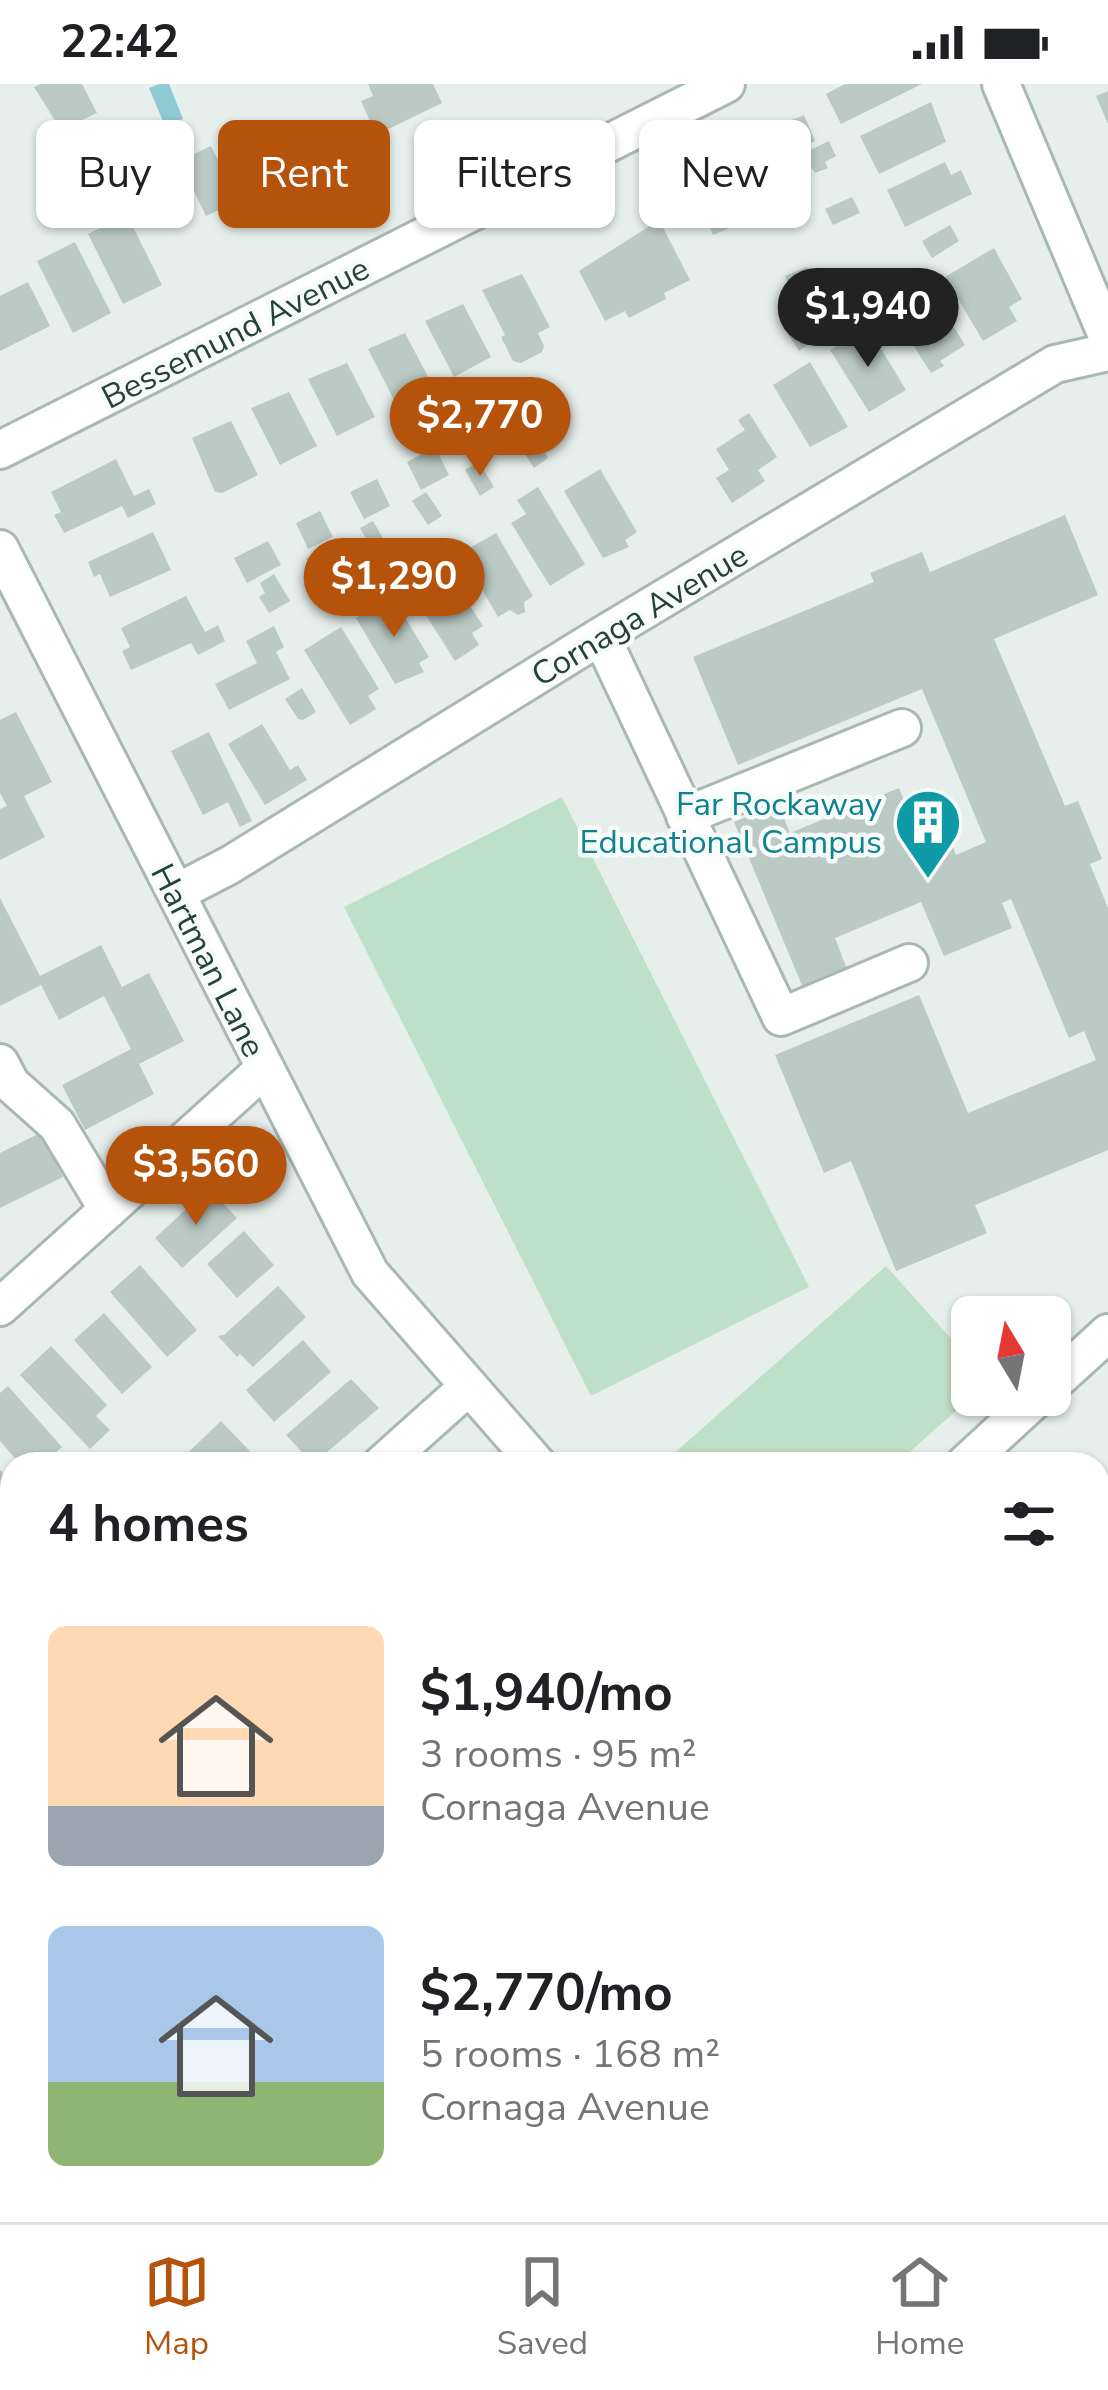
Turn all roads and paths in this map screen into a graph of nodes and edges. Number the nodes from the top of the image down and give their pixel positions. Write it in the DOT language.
graph roads {
  1 [pos="726,84"];
  2 [pos="1001,84"];
  3 [pos="1108,338"];
  4 [pos="1108,352"];
  5 [pos="0,450"];
  6 [pos="0,549"];
  7 [pos="602,636"];
  8 [pos="902,728"];
  9 [pos="686,816"];
  10 [pos="176,893"];
  11 [pos="909,963"];
  12 [pos="0,1063"];
  13 [pos="264,1069"];
  14 [pos="108,1210"];
  15 [pos="0,1307"];
  16 [pos="1108,1333"];
  17 [pos="1071,1367"];
  18 [pos="468,1387"];
  19 [pos="1017,1416"];
  20 [pos="395,1452"];
  21 [pos="526,1452"];
  22 [pos="978,1452"];
  1 -- 5 [label="street, Bessemund Avenue"];
  2 -- 3 [label="street"];
  4 -- 7 [label="street, Cornaga Avenue"];
  6 -- 10 [label="street, Hartman Lane"];
  7 -- 9 [label="street"];
  7 -- 10 [label="street, Cornaga Avenue"];
  8 -- 9 [label="street"];
  9 -- 11 [label="street"];
  10 -- 13 [label="street, Hartman Lane"];
  12 -- 14 [label="street"];
  13 -- 14 [label="street"];
  13 -- 18 [label="street, Hartman Lane"];
  14 -- 15 [label="street"];
  16 -- 17 [label="street"];
  18 -- 20 [label="street"];
  18 -- 21 [label="street, Hartman Lane"];
  19 -- 22 [label="street"];
}
